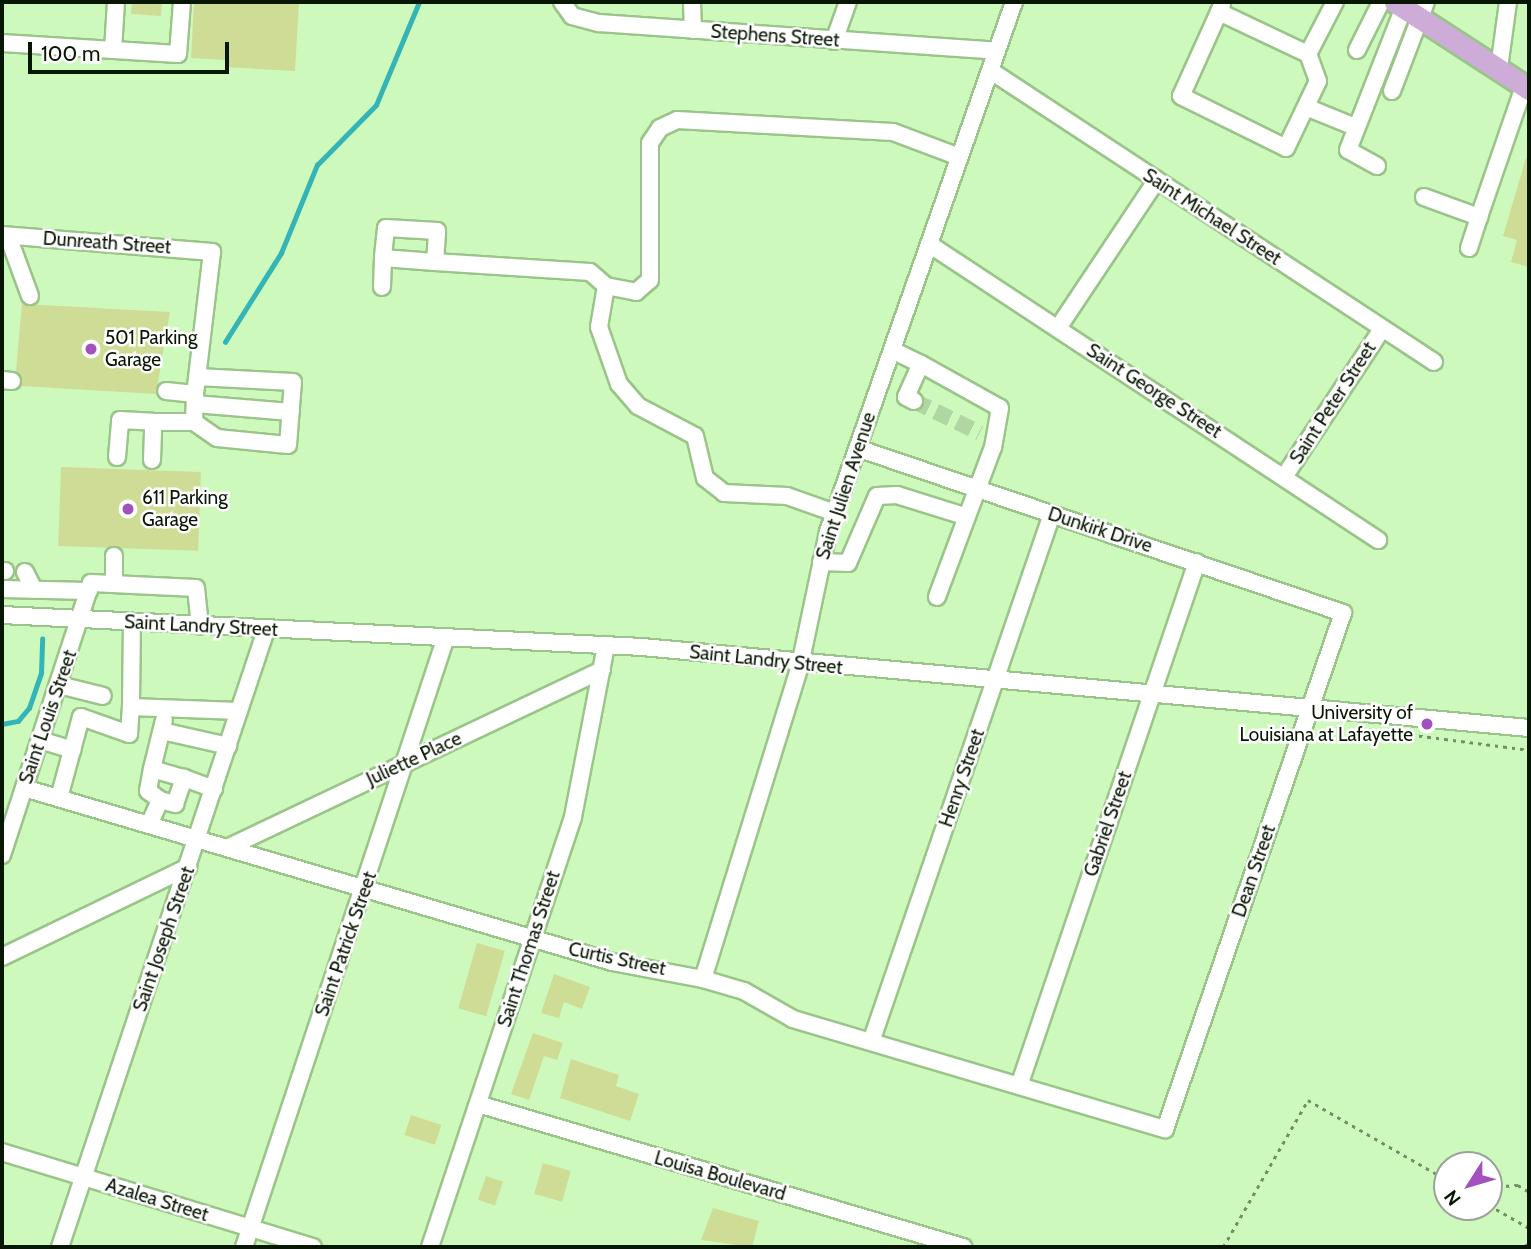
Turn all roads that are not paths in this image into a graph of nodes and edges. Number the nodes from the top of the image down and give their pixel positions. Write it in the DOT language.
graph roads {
  1 [pos="116,2"];
  2 [pos="182,2"];
  3 [pos="562,2"];
  4 [pos="692,2"];
  5 [pos="848,2"];
  6 [pos="1014,2"];
  7 [pos="1335,2"];
  8 [pos="1381,2"];
  9 [pos="1508,2"];
  10 [pos="1399,4"];
  11 [pos="1221,7"];
  12 [pos="1425,11"];
  13 [pos="693,30"];
  14 [pos="834,40"];
  15 [pos="2,43"];
  16 [pos="113,50"];
  17 [pos="1357,50"];
  18 [pos="997,51"];
  19 [pos="1308,54"];
  20 [pos="1499,68"];
  21 [pos="991,71"];
  22 [pos="1527,87"];
  23 [pos="1392,91"];
  24 [pos="1306,107"];
  25 [pos="1350,125"];
  26 [pos="959,157"];
  27 [pos="1377,166"];
  28 [pos="1156,181"];
  29 [pos="1424,197"];
  30 [pos="1479,217"];
  31 [pos="5,235"];
  32 [pos="929,243"];
  33 [pos="1469,248"];
  34 [pos="383,258"];
  35 [pos="435,262"];
  36 [pos="606,286"];
  37 [pos="382,287"];
  38 [pos="30,296"];
  39 [pos="1058,328"];
  40 [pos="1382,329"];
  41 [pos="892,350"];
  42 [pos="1434,362"];
  43 [pos="921,364"];
  44 [pos="197,377"];
  45 [pos="166,391"];
  46 [pos="195,399"];
  47 [pos="914,401"];
  48 [pos="291,412"];
  49 [pos="153,422"];
  50 [pos="194,422"];
  51 [pos="856,448"];
  52 [pos="117,457"];
  53 [pos="152,460"];
  54 [pos="1284,477"];
  55 [pos="975,488"];
  56 [pos="835,513"];
  57 [pos="1052,514"];
  58 [pos="964,516"];
  59 [pos="1378,540"];
  60 [pos="114,556"];
  61 [pos="821,562"];
  62 [pos="1197,562"];
  63 [pos="25,572"];
  64 [pos="114,584"];
  65 [pos="2,589"];
  66 [pos="34,590"];
  67 [pos="89,591"];
  68 [pos="937,597"];
  69 [pos="1343,612"];
  70 [pos="2,615"];
  71 [pos="81,619"];
  72 [pos="132,622"];
  73 [pos="200,626"];
  74 [pos="266,630"];
  75 [pos="445,640"];
  76 [pos="606,645"];
  77 [pos="800,665"];
  78 [pos="602,670"];
  79 [pos="996,681"];
  80 [pos="59,685"];
  81 [pos="1152,694"];
  82 [pos="103,696"];
  83 [pos="1310,706"];
  84 [pos="131,707"];
  85 [pos="166,708"];
  86 [pos="239,711"];
  87 [pos="1529,728"];
  88 [pos="162,731"];
  89 [pos="40,740"];
  90 [pos="228,746"];
  91 [pos="73,750"];
  92 [pos="407,762"];
  93 [pos="152,769"];
  94 [pos="184,778"];
  95 [pos="24,788"];
  96 [pos="214,789"];
  97 [pos="59,798"];
  98 [pos="160,800"];
  99 [pos="149,825"];
  100 [pos="197,840"];
  101 [pos="227,848"];
  102 [pos="2,855"];
  103 [pos="188,867"];
  104 [pos="365,889"];
  105 [pos="533,939"];
  106 [pos="2,957"];
  107 [pos="703,979"];
  108 [pos="871,1042"];
  109 [pos="1019,1086"];
  110 [pos="478,1104"];
  111 [pos="1165,1129"];
  112 [pos="2,1152"];
  113 [pos="83,1177"];
  114 [pos="251,1228"];
  115 [pos="60,1247"];
  116 [pos="244,1247"];
  117 [pos="313,1247"];
  118 [pos="430,1247"];
  119 [pos="963,1247"];
  1 -- 16 [label="street"];
  2 -- 16 [label="street"];
  3 -- 13 [label="street, Stephens Street"];
  4 -- 13 [label="street"];
  5 -- 14 [label="street"];
  6 -- 18 [label="street, Saint Julien Avenue"];
  7 -- 19 [label="street"];
  8 -- 17 [label="street"];
  9 -- 20 [label="street"];
  10 -- 12 [label="main road"];
  10 -- 27 [label="street"];
  11 -- 19 [label="street"];
  11 -- 24 [label="street"];
  12 -- 20 [label="main road"];
  12 -- 23 [label="street"];
  13 -- 14 [label="street, Stephens Street"];
  14 -- 18 [label="street, Stephens Street"];
  15 -- 16 [label="street"];
  18 -- 21 [label="street, Saint Julien Avenue"];
  19 -- 24 [label="street"];
  20 -- 22 [label="main road"];
  21 -- 26 [label="street, Saint Julien Avenue"];
  21 -- 28 [label="street, Saint Michael Street"];
  22 -- 30 [label="street"];
  24 -- 25 [label="street"];
  26 -- 32 [label="street, Saint Julien Avenue"];
  26 -- 36 [label="street"];
  28 -- 39 [label="street"];
  28 -- 40 [label="street, Saint Michael Street"];
  29 -- 30 [label="street"];
  30 -- 33 [label="street"];
  31 -- 38 [label="street"];
  31 -- 44 [label="street, Dunreath Street"];
  32 -- 39 [label="street, Saint George Street"];
  32 -- 41 [label="street, Saint Julien Avenue"];
  34 -- 35 [label="street"];
  34 -- 35 [label="street"];
  34 -- 37 [label="street"];
  35 -- 36 [label="street"];
  36 -- 56 [label="street"];
  39 -- 54 [label="street, Saint George Street"];
  40 -- 42 [label="street, Saint Michael Street"];
  40 -- 54 [label="street, Saint Peter Street"];
  41 -- 43 [label="street"];
  41 -- 51 [label="street, Saint Julien Avenue"];
  43 -- 47 [label="street"];
  43 -- 55 [label="street"];
  44 -- 46 [label="street"];
  44 -- 48 [label="street"];
  45 -- 46 [label="street"];
  46 -- 48 [label="street"];
  46 -- 50 [label="street"];
  48 -- 50 [label="street"];
  49 -- 50 [label="street"];
  49 -- 52 [label="street"];
  49 -- 53 [label="street"];
  51 -- 55 [label="street, Dunkirk Drive"];
  51 -- 56 [label="street, Saint Julien Avenue"];
  54 -- 59 [label="street, Saint George Street"];
  55 -- 57 [label="street, Dunkirk Drive"];
  55 -- 58 [label="street"];
  56 -- 61 [label="street, Saint Julien Avenue"];
  57 -- 62 [label="street, Dunkirk Drive"];
  57 -- 79 [label="street, Henry Street"];
  58 -- 61 [label="street"];
  58 -- 68 [label="street"];
  60 -- 64 [label="street"];
  61 -- 77 [label="street, Saint Julien Avenue"];
  62 -- 69 [label="street, Dunkirk Drive"];
  62 -- 81 [label="street, Gabriel Street"];
  63 -- 66 [label="street"];
  64 -- 67 [label="street"];
  64 -- 73 [label="street"];
  65 -- 66 [label="street"];
  66 -- 67 [label="street"];
  67 -- 71 [label="street, Saint Louis Street"];
  69 -- 83 [label="street, Dean Street"];
  70 -- 71 [label="street, Saint Landry Street"];
  71 -- 72 [label="street, Saint Landry Street"];
  71 -- 80 [label="street, Saint Louis Street"];
  72 -- 73 [label="street, Saint Landry Street"];
  72 -- 84 [label="street"];
  73 -- 74 [label="street, Saint Landry Street"];
  74 -- 75 [label="street, Saint Landry Street"];
  74 -- 86 [label="street, Saint Joseph Street"];
  75 -- 76 [label="street, Saint Landry Street"];
  75 -- 92 [label="street, Saint Patrick Street"];
  76 -- 77 [label="street, Saint Landry Street"];
  76 -- 78 [label="street, Saint Thomas Street"];
  77 -- 79 [label="street, Saint Landry Street"];
  77 -- 107 [label="street, Saint Julien Avenue"];
  78 -- 92 [label="street, Juliette Place"];
  78 -- 105 [label="street, Saint Thomas Street"];
  79 -- 81 [label="street, Saint Landry Street"];
  79 -- 108 [label="street, Henry Street"];
  80 -- 82 [label="street"];
  80 -- 89 [label="street, Saint Louis Street"];
  81 -- 83 [label="street, Saint Landry Street"];
  81 -- 109 [label="street, Gabriel Street"];
  83 -- 87 [label="street, Saint Landry Street"];
  83 -- 111 [label="street, Dean Street"];
  84 -- 85 [label="street"];
  84 -- 91 [label="street"];
  85 -- 86 [label="street"];
  85 -- 88 [label="street"];
  86 -- 90 [label="street, Saint Joseph Street"];
  88 -- 90 [label="street"];
  88 -- 93 [label="street"];
  89 -- 91 [label="street"];
  89 -- 95 [label="street, Saint Louis Street"];
  90 -- 96 [label="street, Saint Joseph Street"];
  91 -- 97 [label="street"];
  92 -- 101 [label="street, Juliette Place"];
  92 -- 104 [label="street, Saint Patrick Street"];
  93 -- 94 [label="street"];
  93 -- 98 [label="street"];
  94 -- 96 [label="street"];
  94 -- 98 [label="street"];
  95 -- 97 [label="street, Curtis Street"];
  95 -- 102 [label="street, Saint Louis Street"];
  96 -- 100 [label="street, Saint Joseph Street"];
  97 -- 99 [label="street, Curtis Street"];
  98 -- 99 [label="street"];
  99 -- 100 [label="street, Curtis Street"];
  100 -- 101 [label="street, Curtis Street"];
  100 -- 103 [label="street, Saint Joseph Street"];
  101 -- 104 [label="street, Curtis Street"];
  103 -- 106 [label="street"];
  103 -- 113 [label="street, Saint Joseph Street"];
  104 -- 105 [label="street, Curtis Street"];
  104 -- 114 [label="street, Saint Patrick Street"];
  105 -- 107 [label="street, Curtis Street"];
  105 -- 110 [label="street, Saint Thomas Street"];
  107 -- 108 [label="street, Curtis Street"];
  108 -- 109 [label="street, Curtis Street"];
  109 -- 111 [label="street, Curtis Street"];
  110 -- 118 [label="street, Saint Thomas Street"];
  110 -- 119 [label="street, Louisa Boulevard"];
  112 -- 113 [label="street, Azalea Street"];
  113 -- 114 [label="street, Azalea Street"];
  113 -- 115 [label="street, Saint Joseph Street"];
  114 -- 116 [label="street, Saint Patrick Street"];
  114 -- 117 [label="street, Azalea Street"];
}
